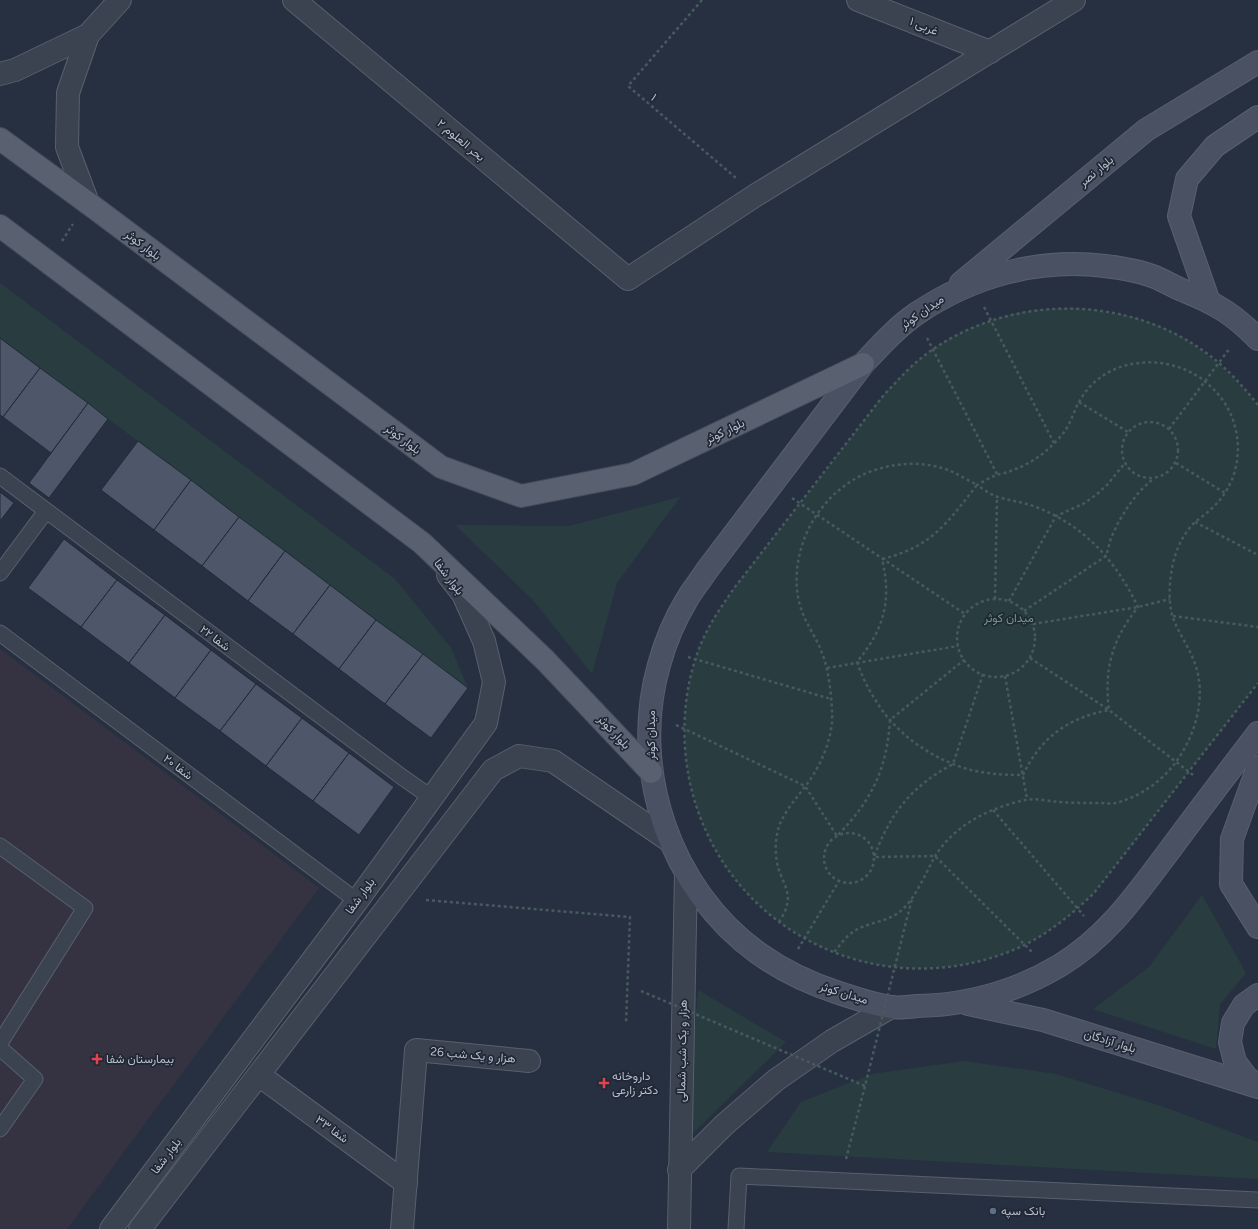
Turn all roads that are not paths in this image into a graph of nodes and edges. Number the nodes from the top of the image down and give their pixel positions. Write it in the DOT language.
graph roads {
  1 [pos="120,0"];
  2 [pos="294,0"];
  3 [pos="858,0"];
  4 [pos="1074,0"];
  5 [pos="88,35"];
  6 [pos="990,52"];
  7 [pos="1258,62"];
  8 [pos="0,74"];
  9 [pos="1258,117"];
  10 [pos="0,139"];
  11 [pos="88,203"];
  12 [pos="0,226"];
  13 [pos="945,296"];
  14 [pos="1209,302"];
  15 [pos="1252,333"];
  16 [pos="863,364"];
  17 [pos="0,476"];
  18 [pos="46,511"];
  19 [pos="422,542"];
  20 [pos="0,573"];
  21 [pos="0,634"];
  22 [pos="1258,733"];
  23 [pos="1258,767"];
  24 [pos="651,772"];
  25 [pos="432,798"];
  26 [pos="670,840"];
  27 [pos="0,846"];
  28 [pos="686,873"];
  29 [pos="357,901"];
  30 [pos="1258,927"];
  31 [pos="1258,995"];
  32 [pos="961,1003"];
  33 [pos="891,1007"];
  34 [pos="0,1043"];
  35 [pos="0,1048"];
  36 [pos="529,1061"];
  37 [pos="259,1075"];
  38 [pos="1258,1086"];
  39 [pos="0,1129"];
  40 [pos="679,1170"];
  41 [pos="406,1183"];
  42 [pos="1258,1200"];
  43 [pos="111,1229"];
  44 [pos="140,1229"];
  45 [pos="402,1229"];
  46 [pos="679,1229"];
  47 [pos="736,1229"];
  1 -- 5 [label="street"];
  2 -- 6 [label="street, بحر العلوم ۲"];
  3 -- 6 [label="street, غربی ۱"];
  4 -- 6 [label="street"];
  5 -- 8 [label="street"];
  5 -- 11 [label="street"];
  7 -- 13 [label="main road, بلوار نصر"];
  9 -- 14 [label="main road"];
  10 -- 11 [label="main road, بلوار کوثر"];
  11 -- 16 [label="main road, بلوار کوثر"];
  12 -- 19 [label="main road, بلوار کوثر"];
  13 -- 14 [label="main road, میدان کوثر"];
  13 -- 16 [label="main road, میدان کوثر"];
  14 -- 15 [label="main road, میدان کوثر"];
  16 -- 24 [label="main road, میدان کوثر"];
  17 -- 18 [label="lane, شفا ۲۲"];
  18 -- 20 [label="lane"];
  18 -- 25 [label="lane, شفا ۲۲"];
  19 -- 24 [label="main road, بلوار کوثر"];
  19 -- 25 [label="street, بلوار شفا"];
  21 -- 29 [label="lane, شفا ۲۰"];
  22 -- 32 [label="main road, میدان کوثر"];
  23 -- 30 [label="main road"];
  24 -- 26 [label="main road, میدان کوثر"];
  25 -- 29 [label="street, بلوار شفا"];
  26 -- 28 [label="main road, میدان کوثر"];
  26 -- 37 [label="street, بلوار شفا"];
  27 -- 34 [label="lane"];
  28 -- 33 [label="main road, میدان کوثر"];
  28 -- 40 [label="street, هزار و یک شب شمالی"];
  29 -- 43 [label="street, بلوار شفا"];
  31 -- 38 [label="main road"];
  32 -- 33 [label="main road, میدان کوثر"];
  32 -- 38 [label="main road, بلوار آزادگان"];
  33 -- 40 [label="street"];
  35 -- 39 [label="lane"];
  36 -- 41 [label="street, هزار و یک شب 26"];
  37 -- 41 [label="street, شفا ۳۳"];
  37 -- 44 [label="street, بلوار شفا"];
  40 -- 46 [label="street, هزار و یک شب شمالی"];
  41 -- 45 [label="street"];
  42 -- 47 [label="lane"];
}
